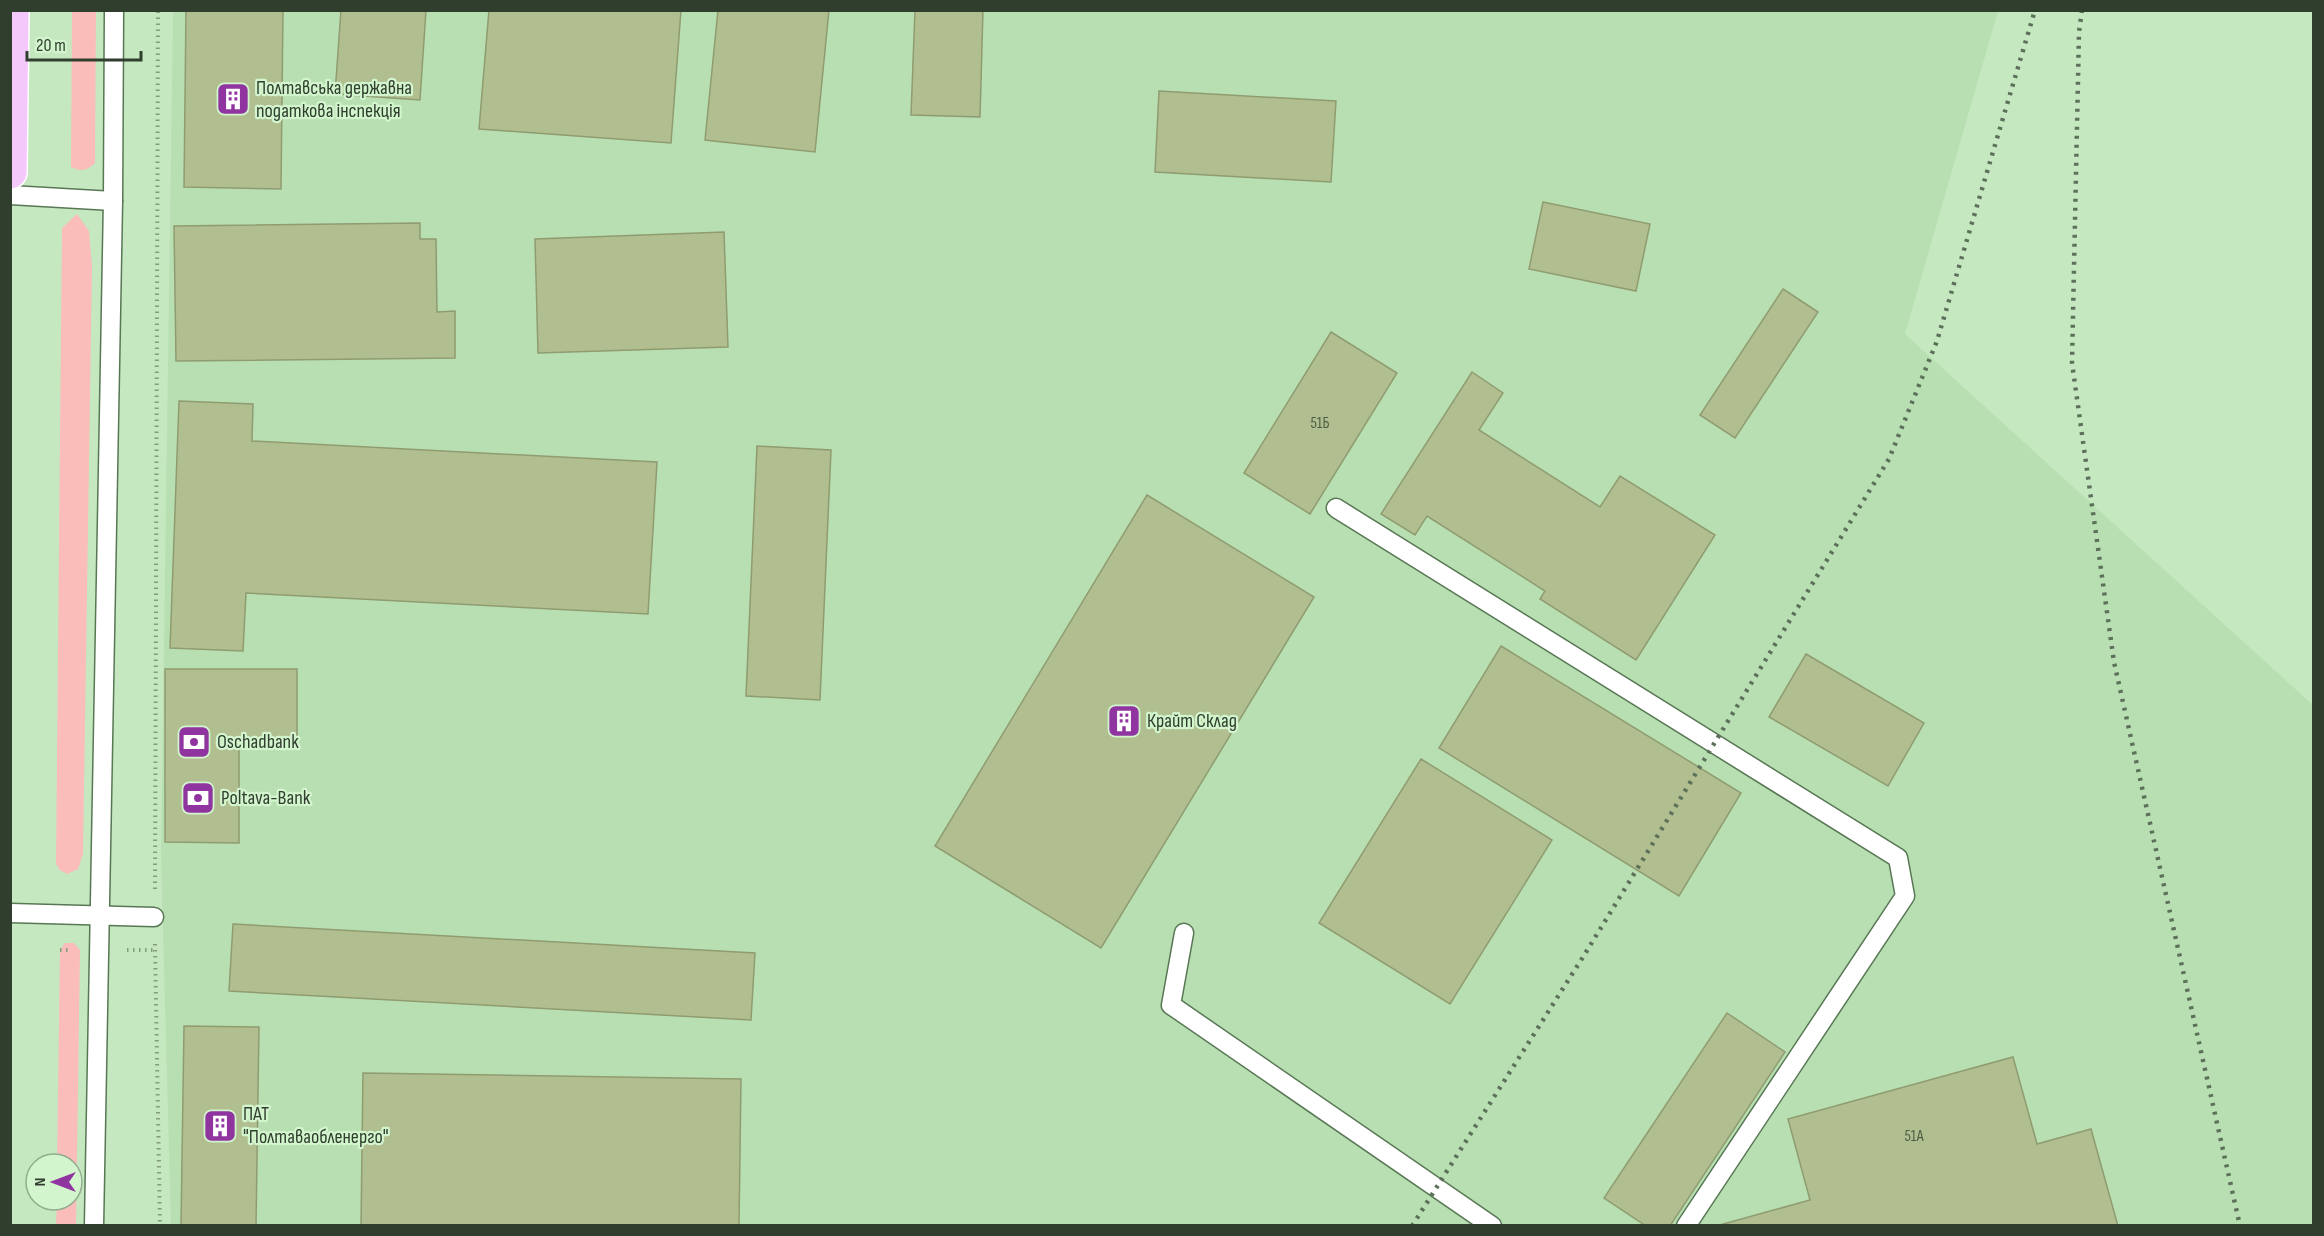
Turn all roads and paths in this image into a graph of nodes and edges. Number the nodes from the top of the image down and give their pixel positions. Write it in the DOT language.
graph roads {
  1 [pos="12,10"];
  2 [pos="114,10"];
  3 [pos="158,10"];
  4 [pos="10,172"];
  5 [pos="10,195"];
  6 [pos="112,201"];
  7 [pos="1336,508"];
  8 [pos="10,913"];
  9 [pos="98,916"];
  10 [pos="154,917"];
  11 [pos="1184,933"];
  12 [pos="94,1226"];
  13 [pos="160,1226"];
  14 [pos="1492,1226"];
  15 [pos="1686,1226"];
  1 -- 4 [label="main road"];
  2 -- 6 [label="lane"];
  3 -- 10 [label="path"];
  5 -- 6 [label="lane"];
  6 -- 9 [label="lane"];
  7 -- 15 [label="lane"];
  8 -- 9 [label="lane"];
  9 -- 10 [label="lane"];
  9 -- 12 [label="lane"];
  10 -- 13 [label="path"];
  11 -- 14 [label="lane"];
}
